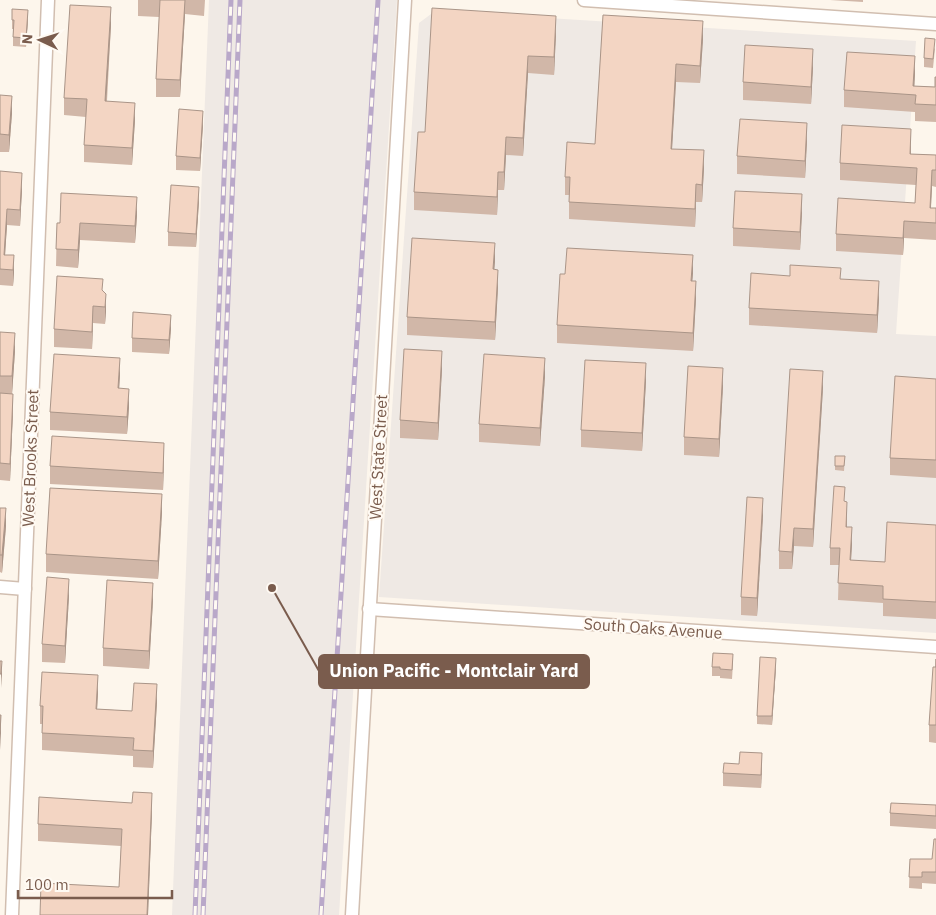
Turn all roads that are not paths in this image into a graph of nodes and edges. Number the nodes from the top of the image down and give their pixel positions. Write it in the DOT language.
graph roads {
  1 [pos="48,0"];
  2 [pos="405,0"];
  3 [pos="584,0"];
  4 [pos="936,24"];
  5 [pos="0,587"];
  6 [pos="25,589"];
  7 [pos="369,609"];
  8 [pos="936,647"];
  9 [pos="12,915"];
  10 [pos="352,915"];
  1 -- 6 [label="street, West Brooks Street"];
  2 -- 7 [label="street, West State Street"];
  3 -- 4 [label="street"];
  5 -- 6 [label="street"];
  6 -- 9 [label="street, West Brooks Street"];
  7 -- 8 [label="street, South Oaks Avenue"];
  7 -- 10 [label="street, West State Street"];
}
